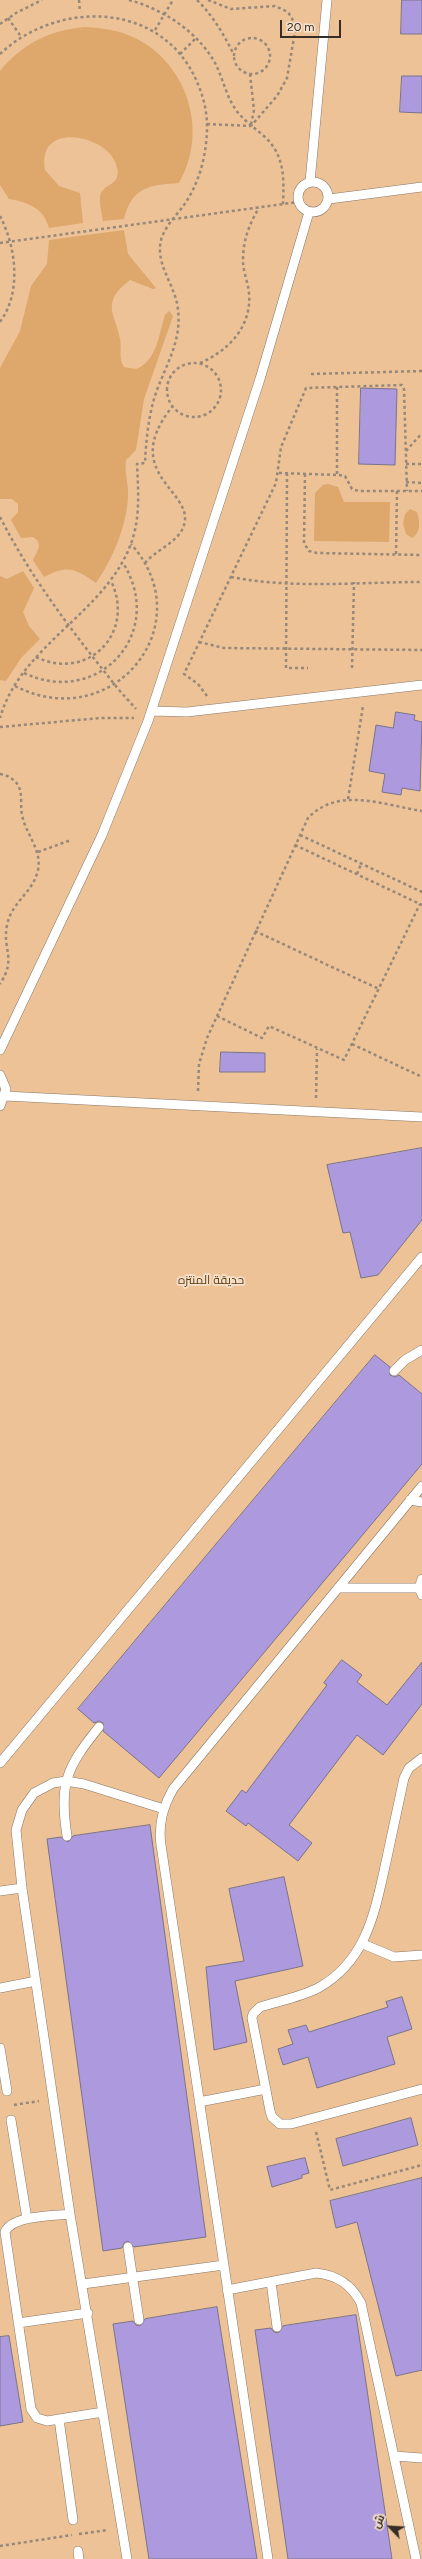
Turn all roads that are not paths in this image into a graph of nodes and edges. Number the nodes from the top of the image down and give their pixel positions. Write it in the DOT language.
graph roads {
  1 [pos="327,0"];
  2 [pos="310,182"];
  3 [pos="422,187"];
  4 [pos="329,199"];
  5 [pos="309,212"];
  6 [pos="422,685"];
  7 [pos="152,710"];
  8 [pos="0,1050"];
  9 [pos="0,1075"];
  10 [pos="5,1096"];
  11 [pos="0,1106"];
  12 [pos="422,1117"];
  13 [pos="422,1257"];
  14 [pos="422,1350"];
  15 [pos="394,1371"];
  16 [pos="422,1486"];
  17 [pos="410,1500"];
  18 [pos="422,1502"];
  19 [pos="338,1588"];
  20 [pos="421,1588"];
  21 [pos="99,1727"];
  22 [pos="422,1758"];
  23 [pos="0,1763"];
  24 [pos="66,1781"];
  25 [pos="164,1809"];
  26 [pos="67,1836"];
  27 [pos="22,1888"];
  28 [pos="0,1891"];
  29 [pos="363,1944"];
  30 [pos="422,1955"];
  31 [pos="36,1981"];
  32 [pos="0,1988"];
  33 [pos="0,2048"];
  34 [pos="266,2089"];
  35 [pos="422,2089"];
  36 [pos="7,2091"];
  37 [pos="199,2102"];
  38 [pos="11,2120"];
  39 [pos="70,2214"];
  40 [pos="27,2219"];
  41 [pos="128,2247"];
  42 [pos="224,2265"];
  43 [pos="133,2277"];
  44 [pos="271,2282"];
  45 [pos="83,2284"];
  46 [pos="227,2290"];
  47 [pos="88,2313"];
  48 [pos="139,2320"];
  49 [pos="18,2323"];
  50 [pos="277,2327"];
  51 [pos="103,2412"];
  52 [pos="59,2419"];
  53 [pos="394,2456"];
  54 [pos="422,2458"];
  55 [pos="73,2520"];
  56 [pos="127,2559"];
  57 [pos="268,2559"];
  58 [pos="416,2559"];
  1 -- 2 [label="lane"];
  2 -- 4 [label="lane"];
  2 -- 5 [label="lane"];
  3 -- 4 [label="lane"];
  4 -- 5 [label="lane"];
  5 -- 7 [label="lane"];
  6 -- 7 [label="lane"];
  7 -- 8 [label="lane"];
  9 -- 10 [label="lane"];
  10 -- 11 [label="lane"];
  10 -- 12 [label="lane"];
  13 -- 23 [label="lane"];
  14 -- 15 [label="lane"];
  16 -- 17 [label="lane"];
  17 -- 18 [label="lane"];
  17 -- 19 [label="lane"];
  19 -- 20 [label="lane"];
  19 -- 25 [label="lane"];
  21 -- 24 [label="lane"];
  22 -- 29 [label="lane"];
  24 -- 25 [label="lane"];
  24 -- 26 [label="lane"];
  24 -- 27 [label="lane"];
  25 -- 37 [label="lane"];
  27 -- 28 [label="lane"];
  27 -- 31 [label="lane"];
  29 -- 30 [label="lane"];
  29 -- 34 [label="lane"];
  31 -- 32 [label="lane"];
  31 -- 39 [label="lane"];
  33 -- 36 [label="lane"];
  34 -- 35 [label="lane"];
  34 -- 37 [label="lane"];
  37 -- 42 [label="lane"];
  38 -- 40 [label="lane"];
  39 -- 40 [label="lane"];
  39 -- 45 [label="lane"];
  40 -- 49 [label="lane"];
  41 -- 43 [label="lane"];
  42 -- 43 [label="lane"];
  42 -- 46 [label="lane"];
  43 -- 45 [label="lane"];
  43 -- 48 [label="lane"];
  44 -- 46 [label="lane"];
  44 -- 50 [label="lane"];
  44 -- 53 [label="lane"];
  45 -- 47 [label="lane"];
  46 -- 57 [label="lane"];
  47 -- 49 [label="lane"];
  47 -- 51 [label="lane"];
  49 -- 52 [label="lane"];
  51 -- 52 [label="lane"];
  51 -- 56 [label="lane"];
  52 -- 55 [label="lane"];
  53 -- 54 [label="lane"];
  53 -- 58 [label="lane"];
}
